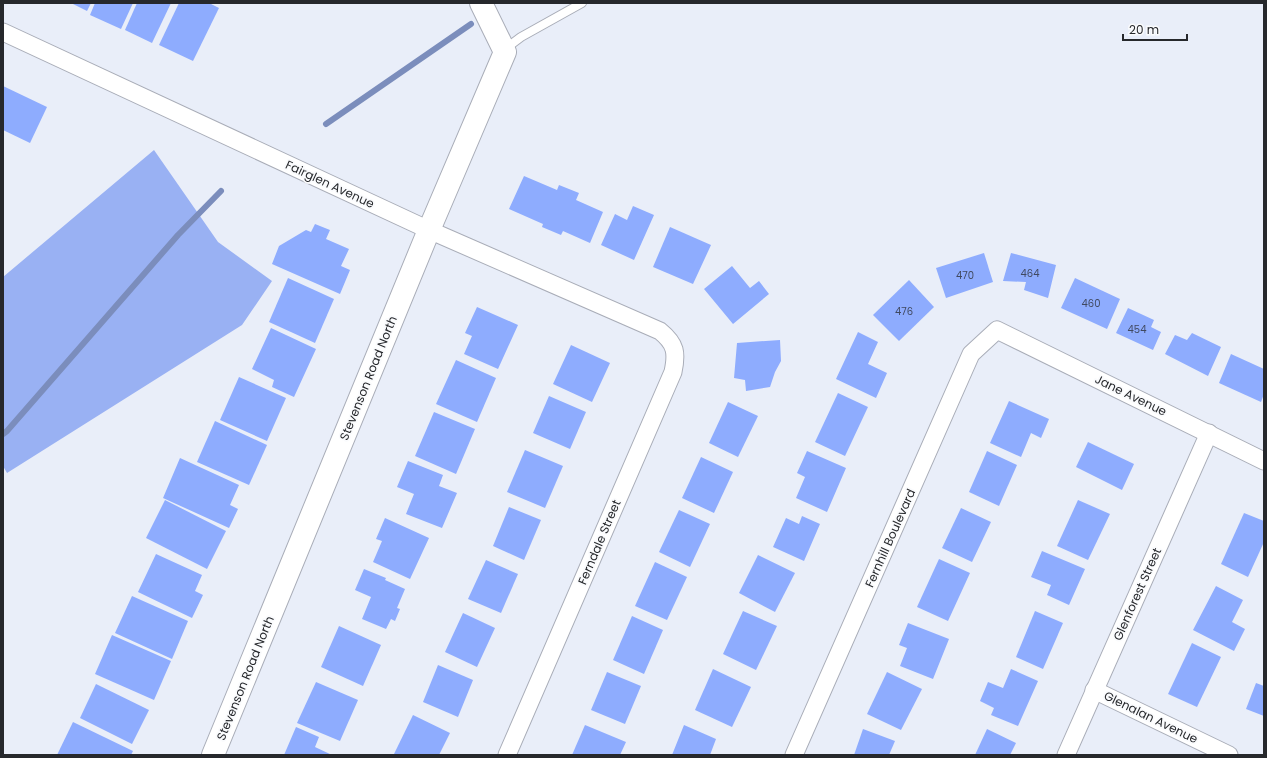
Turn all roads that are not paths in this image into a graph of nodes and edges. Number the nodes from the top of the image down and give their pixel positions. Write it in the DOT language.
graph roads {
  1 [pos="481,3"];
  2 [pos="582,3"];
  3 [pos="3,32"];
  4 [pos="505,52"];
  5 [pos="429,230"];
  6 [pos="997,330"];
  7 [pos="660,331"];
  8 [pos="1209,433"];
  9 [pos="1264,461"];
  10 [pos="1094,690"];
  11 [pos="213,755"];
  12 [pos="507,755"];
  13 [pos="794,755"];
  14 [pos="1066,755"];
  15 [pos="1229,755"];
  1 -- 4 [label="street"];
  2 -- 4 [label="lane"];
  3 -- 5 [label="street, Fairglen Avenue"];
  4 -- 5 [label="street, Stevenson Road North"];
  5 -- 7 [label="street, Fairglen Avenue"];
  5 -- 11 [label="street, Stevenson Road North"];
  6 -- 8 [label="street, Jane Avenue"];
  6 -- 13 [label="street, Fernhill Boulevard"];
  7 -- 12 [label="street, Ferndale Street"];
  8 -- 9 [label="street, Jane Avenue"];
  8 -- 10 [label="street, Glenforest Street"];
  10 -- 14 [label="street, Glenforest Street"];
  10 -- 15 [label="street, Glenalan Avenue"];
}
